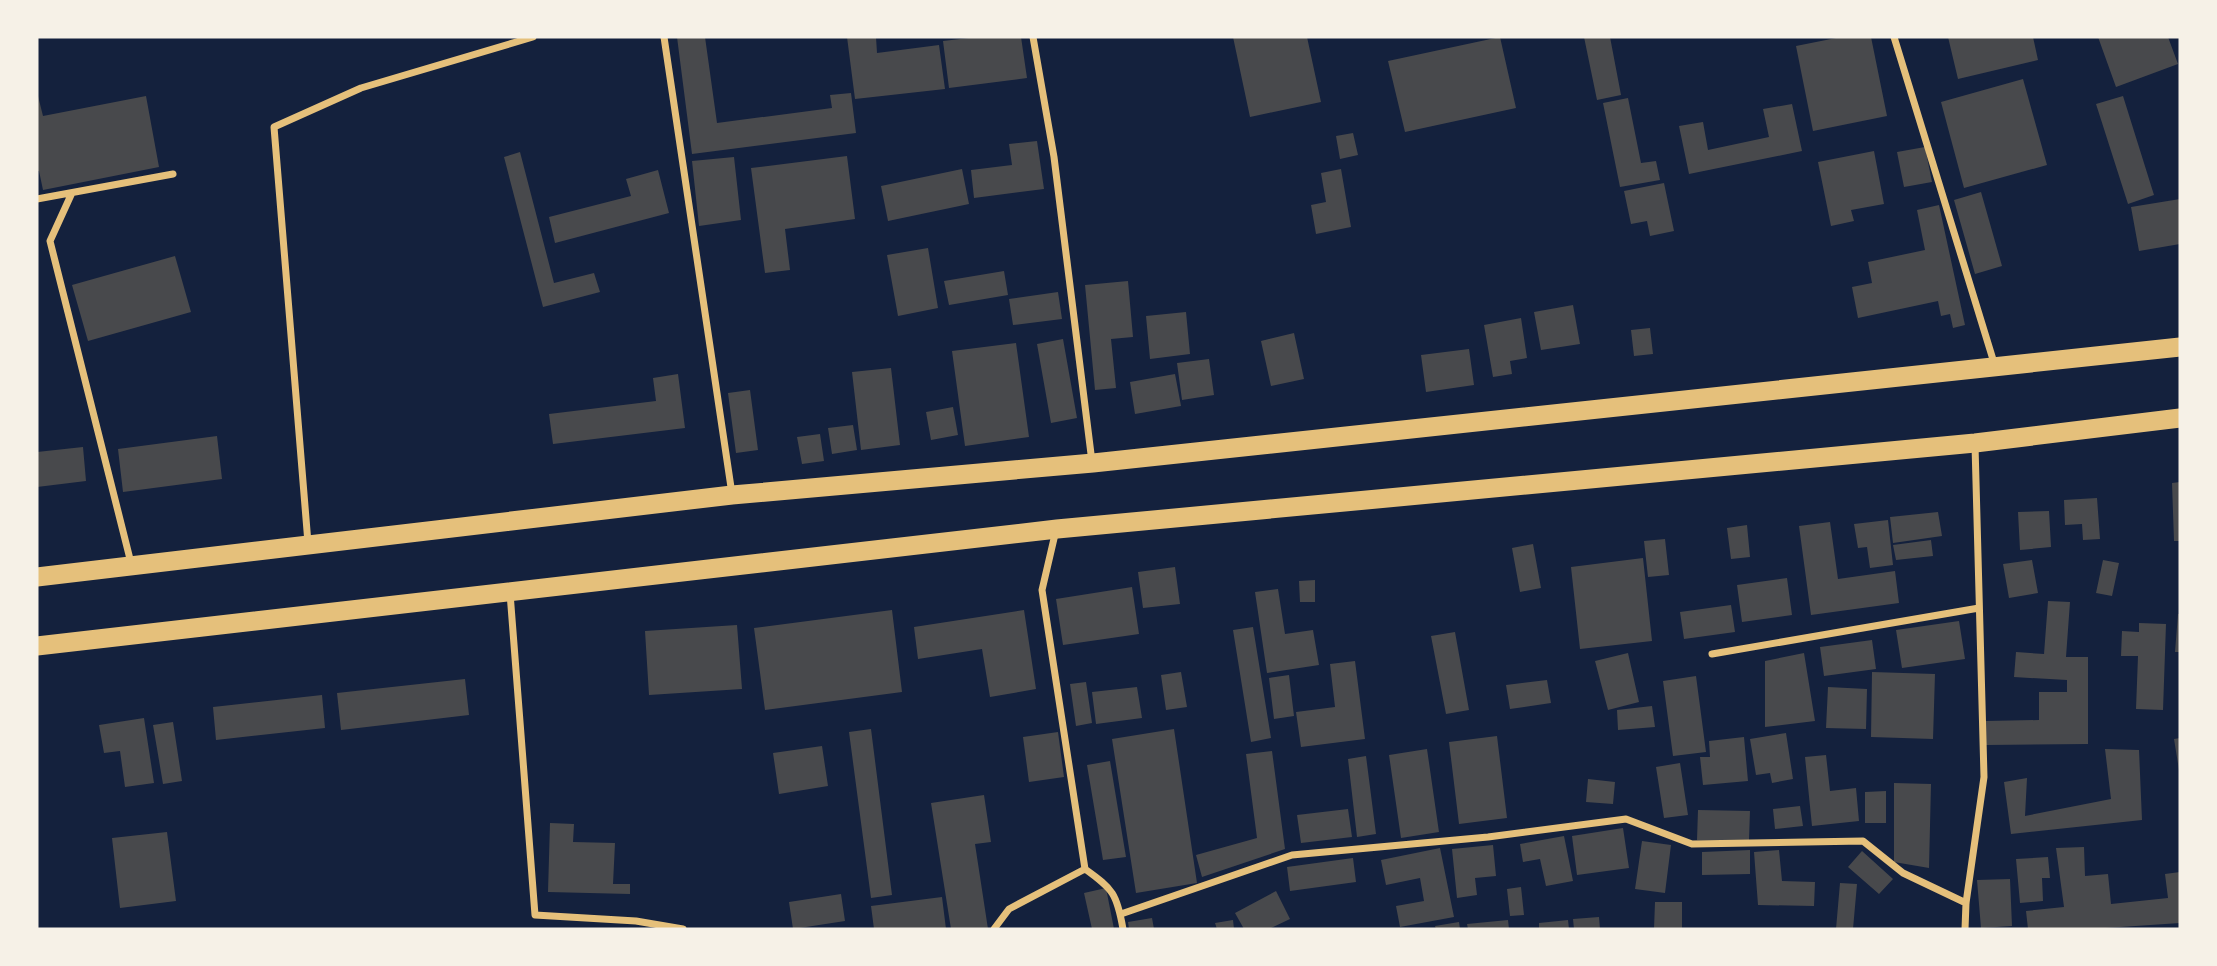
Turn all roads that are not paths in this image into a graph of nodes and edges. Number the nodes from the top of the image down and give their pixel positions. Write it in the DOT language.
graph roads {
  1 [pos="533,37"];
  2 [pos="664,37"];
  3 [pos="1032,37"];
  4 [pos="1895,37"];
  5 [pos="173,174"];
  6 [pos="71,195"];
  7 [pos="37,199"];
  8 [pos="2180,347"];
  9 [pos="1996,366"];
  10 [pos="2180,418"];
  11 [pos="1975,443"];
  12 [pos="1093,463"];
  13 [pos="732,495"];
  14 [pos="1057,529"];
  15 [pos="309,545"];
  16 [pos="132,567"];
  17 [pos="37,577"];
  18 [pos="510,592"];
  19 [pos="1979,608"];
  20 [pos="37,646"];
  21 [pos="1712,654"];
  22 [pos="1085,869"];
  23 [pos="1966,903"];
  24 [pos="1121,914"];
  25 [pos="683,929"];
  26 [pos="994,929"];
  27 [pos="1123,929"];
  28 [pos="1965,929"];
  1 -- 15 [label="street"];
  2 -- 13 [label="street"];
  3 -- 12 [label="street"];
  4 -- 9 [label="street"];
  5 -- 6 [label="street"];
  6 -- 7 [label="street"];
  6 -- 16 [label="street"];
  8 -- 9 [label="highway"];
  9 -- 12 [label="highway"];
  10 -- 11 [label="highway"];
  11 -- 14 [label="highway"];
  11 -- 19 [label="street"];
  12 -- 13 [label="highway"];
  13 -- 15 [label="highway"];
  14 -- 18 [label="highway"];
  14 -- 22 [label="street"];
  15 -- 16 [label="highway"];
  16 -- 17 [label="highway"];
  18 -- 20 [label="highway"];
  18 -- 25 [label="street"];
  19 -- 21 [label="street"];
  19 -- 23 [label="street"];
  22 -- 24 [label="street"];
  22 -- 26 [label="street"];
  23 -- 24 [label="street"];
  23 -- 28 [label="street"];
  24 -- 27 [label="street"];
}
